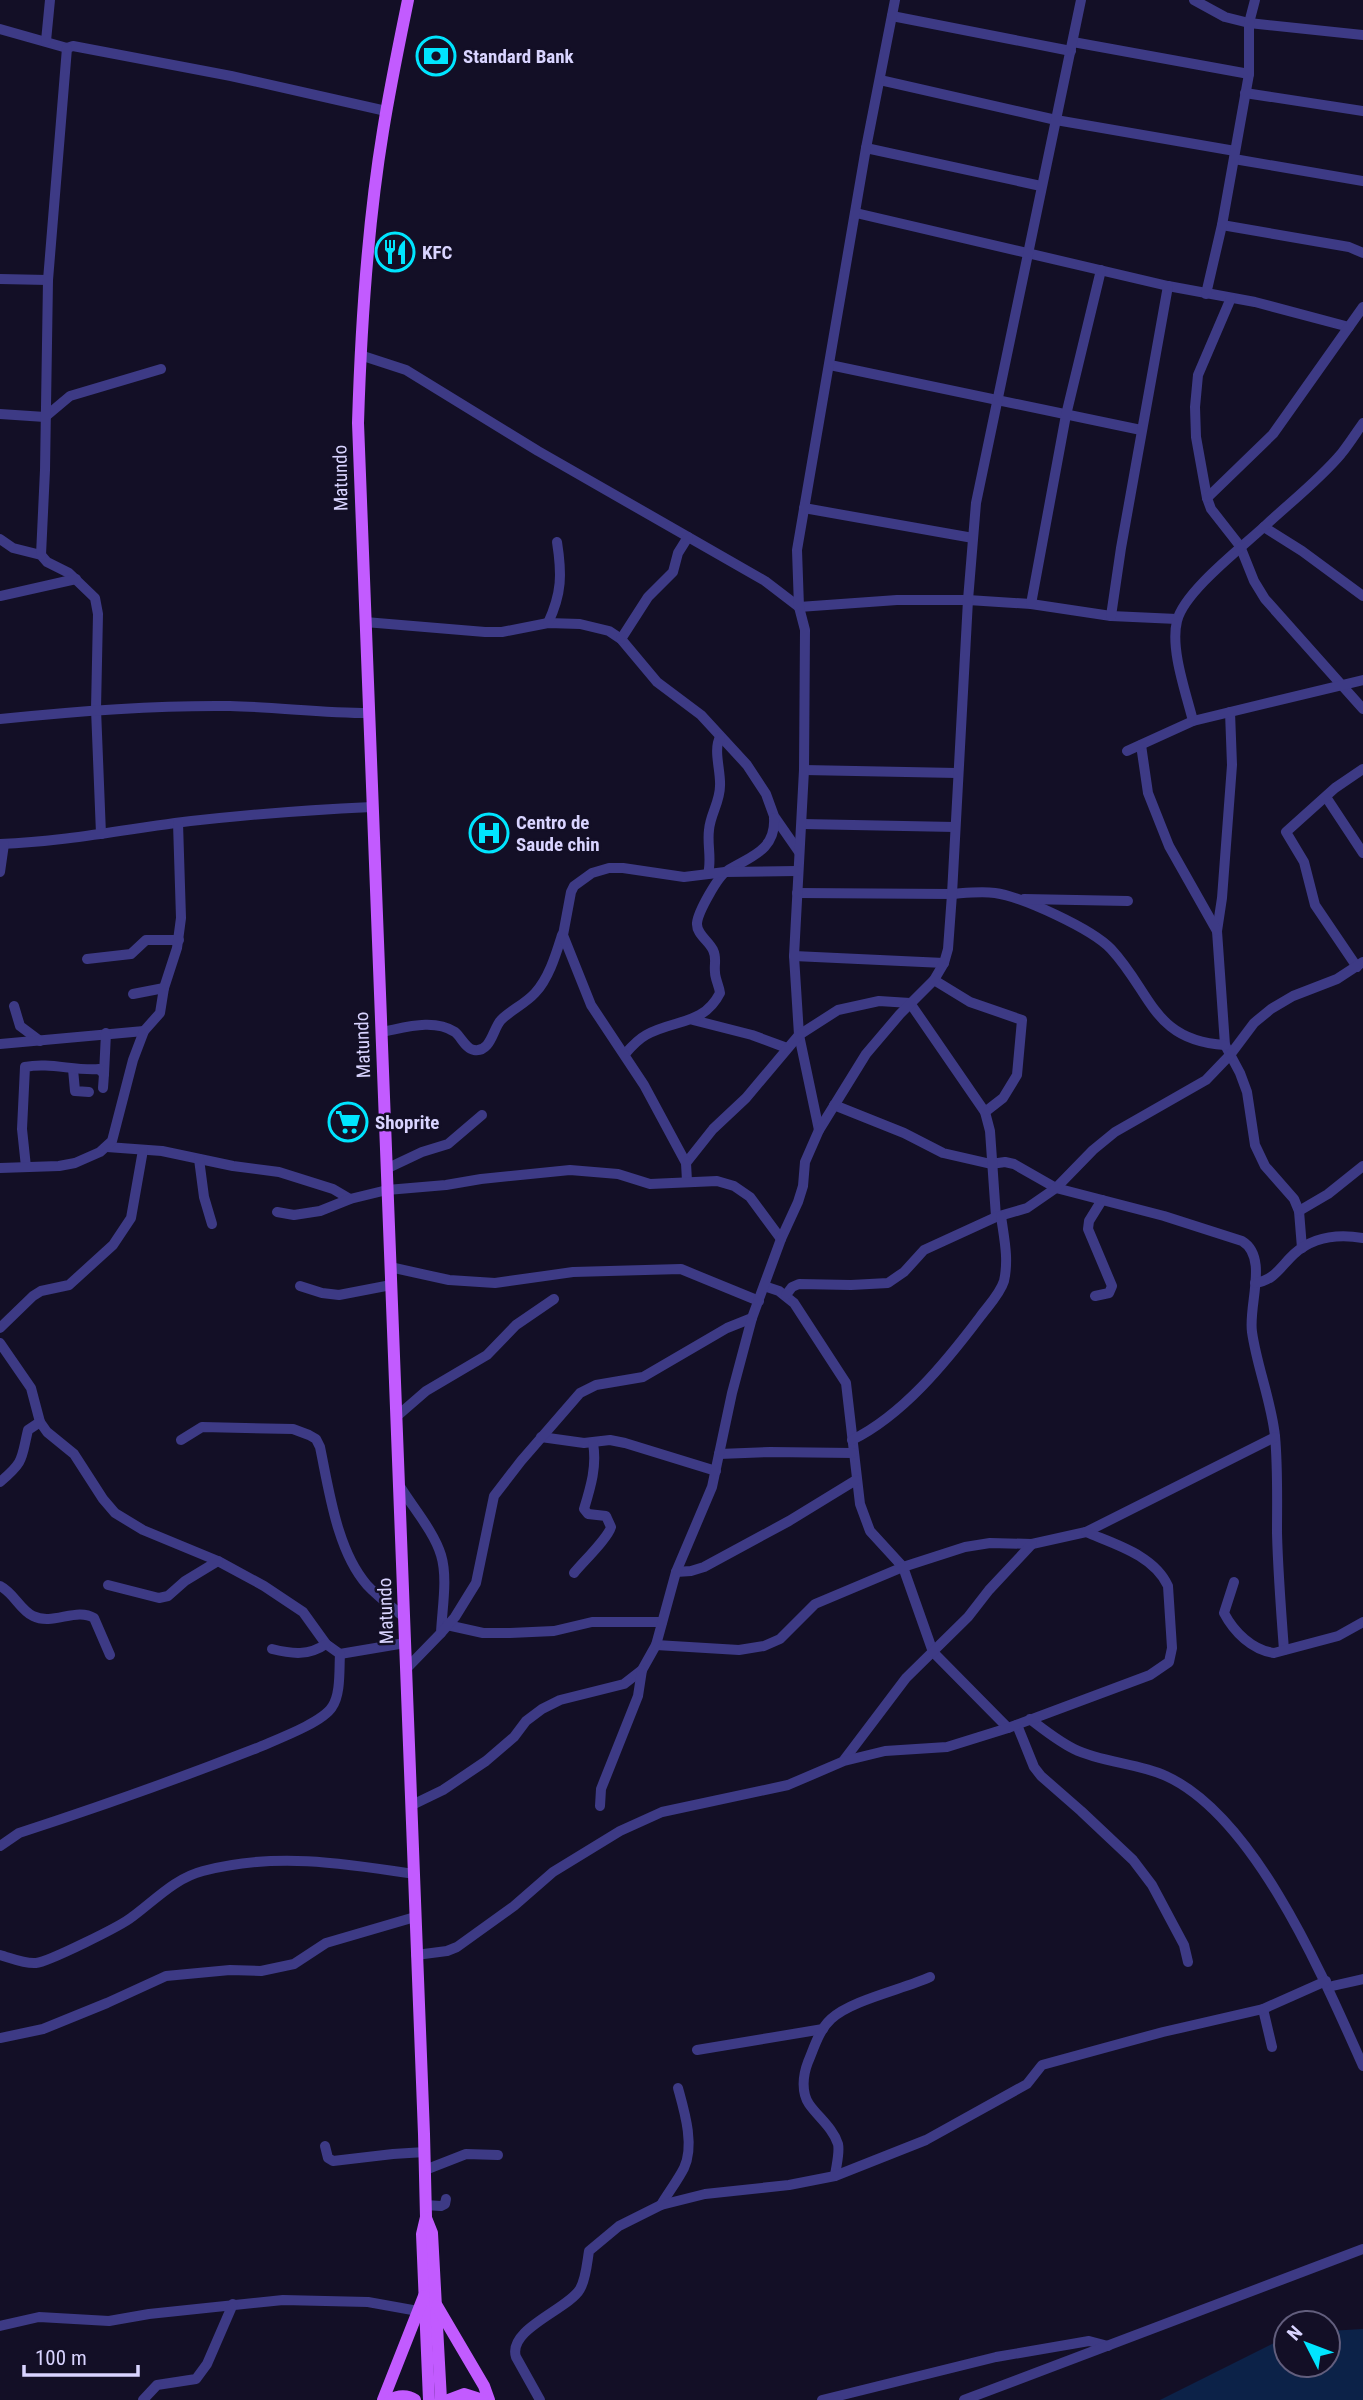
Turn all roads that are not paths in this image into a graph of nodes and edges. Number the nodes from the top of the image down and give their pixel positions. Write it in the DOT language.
graph roads {
  1 [pos="50,0"];
  2 [pos="408,0"];
  3 [pos="895,0"];
  4 [pos="1081,0"];
  5 [pos="1194,0"];
  6 [pos="1255,0"];
  7 [pos="892,16"];
  8 [pos="1249,23"];
  9 [pos="0,29"];
  10 [pos="1363,35"];
  11 [pos="46,41"];
  12 [pos="1072,46"];
  13 [pos="67,48"];
  14 [pos="1249,74"];
  15 [pos="880,80"];
  16 [pos="1245,93"];
  17 [pos="386,111"];
  18 [pos="1363,111"];
  19 [pos="1056,120"];
  20 [pos="866,148"];
  21 [pos="1234,155"];
  22 [pos="1363,181"];
  23 [pos="1041,186"];
  24 [pos="856,213"];
  25 [pos="1222,225"];
  26 [pos="1363,253"];
  27 [pos="1027,254"];
  28 [pos="1101,270"];
  29 [pos="0,279"];
  30 [pos="48,280"];
  31 [pos="1168,286"];
  32 [pos="1206,294"];
  33 [pos="1231,298"];
  34 [pos="1363,307"];
  35 [pos="1349,327"];
  36 [pos="360,355"];
  37 [pos="830,365"];
  38 [pos="161,369"];
  39 [pos="998,399"];
  40 [pos="0,414"];
  41 [pos="1066,415"];
  42 [pos="45,417"];
  43 [pos="1363,423"];
  44 [pos="1141,430"];
  45 [pos="1207,498"];
  46 [pos="804,508"];
  47 [pos="1264,527"];
  48 [pos="688,537"];
  49 [pos="973,538"];
  50 [pos="0,539"];
  51 [pos="557,542"];
  52 [pos="1240,547"];
  53 [pos="41,555"];
  54 [pos="76,579"];
  55 [pos="0,596"];
  56 [pos="1363,596"];
  57 [pos="968,600"];
  58 [pos="1031,604"];
  59 [pos="799,607"];
  60 [pos="1111,616"];
  61 [pos="1177,619"];
  62 [pos="365,622"];
  63 [pos="548,623"];
  64 [pos="621,639"];
  65 [pos="1363,680"];
  66 [pos="1340,685"];
  67 [pos="96,709"];
  68 [pos="1363,709"];
  69 [pos="1230,712"];
  70 [pos="369,713"];
  71 [pos="0,719"];
  72 [pos="1192,721"];
  73 [pos="720,737"];
  74 [pos="1141,744"];
  75 [pos="1127,751"];
  76 [pos="1363,769"];
  77 [pos="804,770"];
  78 [pos="957,773"];
  79 [pos="1326,797"];
  80 [pos="372,807"];
  81 [pos="774,816"];
  82 [pos="178,823"];
  83 [pos="802,824"];
  84 [pos="955,827"];
  85 [pos="101,835"];
  86 [pos="2,844"];
  87 [pos="799,852"];
  88 [pos="1363,853"];
  89 [pos="797,871"];
  90 [pos="0,872"];
  91 [pos="725,872"];
  92 [pos="708,874"];
  93 [pos="797,893"];
  94 [pos="952,894"];
  95 [pos="1017,899"];
  96 [pos="1128,901"];
  97 [pos="1217,931"];
  98 [pos="563,934"];
  99 [pos="179,940"];
  100 [pos="794,956"];
  101 [pos="87,959"];
  102 [pos="944,963"];
  103 [pos="1360,964"];
  104 [pos="933,980"];
  105 [pos="164,988"];
  106 [pos="133,994"];
  107 [pos="910,1003"];
  108 [pos="14,1006"];
  109 [pos="693,1020"];
  110 [pos="144,1031"];
  111 [pos="381,1032"];
  112 [pos="106,1033"];
  113 [pos="799,1035"];
  114 [pos="40,1041"];
  115 [pos="0,1044"];
  116 [pos="1225,1045"];
  117 [pos="787,1048"];
  118 [pos="625,1054"];
  119 [pos="1230,1055"];
  120 [pos="73,1069"];
  121 [pos="104,1074"];
  122 [pos="103,1088"];
  123 [pos="89,1092"];
  124 [pos="834,1105"];
  125 [pos="985,1112"];
  126 [pos="482,1115"];
  127 [pos="819,1130"];
  128 [pos="107,1147"];
  129 [pos="143,1150"];
  130 [pos="199,1159"];
  131 [pos="685,1163"];
  132 [pos="991,1164"];
  133 [pos="1363,1166"];
  134 [pos="26,1167"];
  135 [pos="0,1168"];
  136 [pos="386,1168"];
  137 [pos="687,1181"];
  138 [pos="1056,1188"];
  139 [pos="387,1189"];
  140 [pos="350,1199"];
  141 [pos="1102,1200"];
  142 [pos="277,1212"];
  143 [pos="1299,1212"];
  144 [pos="998,1217"];
  145 [pos="212,1224"];
  146 [pos="1363,1238"];
  147 [pos="780,1239"];
  148 [pos="1302,1248"];
  149 [pos="390,1268"];
  150 [pos="1255,1283"];
  151 [pos="391,1285"];
  152 [pos="300,1286"];
  153 [pos="764,1286"];
  154 [pos="786,1295"];
  155 [pos="1095,1296"];
  156 [pos="554,1299"];
  157 [pos="759,1301"];
  158 [pos="752,1318"];
  159 [pos="0,1328"];
  160 [pos="0,1343"];
  161 [pos="396,1418"];
  162 [pos="40,1422"];
  163 [pos="541,1437"];
  164 [pos="1275,1437"];
  165 [pos="181,1440"];
  166 [pos="852,1440"];
  167 [pos="593,1443"];
  168 [pos="853,1453"];
  169 [pos="719,1454"];
  170 [pos="716,1471"];
  171 [pos="856,1480"];
  172 [pos="0,1482"];
  173 [pos="401,1488"];
  174 [pos="1086,1532"];
  175 [pos="1032,1544"];
  176 [pos="218,1561"];
  177 [pos="902,1567"];
  178 [pos="676,1572"];
  179 [pos="574,1573"];
  180 [pos="1234,1582"];
  181 [pos="108,1585"];
  182 [pos="0,1586"];
  183 [pos="404,1617"];
  184 [pos="662,1622"];
  185 [pos="1363,1622"];
  186 [pos="444,1629"];
  187 [pos="405,1643"];
  188 [pos="326,1644"];
  189 [pos="656,1645"];
  190 [pos="272,1650"];
  191 [pos="1284,1650"];
  192 [pos="933,1652"];
  193 [pos="340,1654"];
  194 [pos="110,1655"];
  195 [pos="407,1668"];
  196 [pos="642,1670"];
  197 [pos="1030,1720"];
  198 [pos="1013,1726"];
  199 [pos="844,1761"];
  200 [pos="412,1805"];
  201 [pos="600,1806"];
  202 [pos="0,1846"];
  203 [pos="414,1874"];
  204 [pos="415,1917"];
  205 [pos="0,1955"];
  206 [pos="416,1955"];
  207 [pos="1188,1962"];
  208 [pos="930,1977"];
  209 [pos="1363,1979"];
  210 [pos="1327,1984"];
  211 [pos="1263,2009"];
  212 [pos="823,2029"];
  213 [pos="0,2038"];
  214 [pos="1272,2047"];
  215 [pos="697,2050"];
  216 [pos="1363,2066"];
  217 [pos="678,2088"];
  218 [pos="325,2146"];
  219 [pos="425,2152"];
  220 [pos="498,2155"];
  221 [pos="425,2170"];
  222 [pos="835,2176"];
  223 [pos="446,2199"];
  224 [pos="661,2205"];
  225 [pos="426,2211"];
  226 [pos="1363,2249"];
  227 [pos="426,2292"];
  228 [pos="435,2303"];
  229 [pos="233,2304"];
  230 [pos="418,2311"];
  231 [pos="0,2326"];
  232 [pos="1108,2346"];
  233 [pos="143,2400"];
  234 [pos="383,2400"];
  235 [pos="390,2400"];
  236 [pos="415,2400"];
  237 [pos="429,2400"];
  238 [pos="441,2400"];
  239 [pos="448,2400"];
  240 [pos="483,2400"];
  241 [pos="489,2400"];
  242 [pos="540,2400"];
  243 [pos="822,2400"];
  244 [pos="964,2400"];
  1 -- 11 [label="street"];
  2 -- 17 [label="main road, Matundo"];
  3 -- 7 [label="street"];
  4 -- 12 [label="street"];
  5 -- 8 [label="street"];
  6 -- 8 [label="street"];
  7 -- 12 [label="street"];
  7 -- 15 [label="street"];
  8 -- 10 [label="street"];
  8 -- 14 [label="street"];
  9 -- 11 [label="street"];
  11 -- 13 [label="street"];
  12 -- 14 [label="street"];
  12 -- 19 [label="street"];
  13 -- 17 [label="street"];
  13 -- 30 [label="street"];
  14 -- 16 [label="street"];
  15 -- 19 [label="street"];
  15 -- 20 [label="street"];
  16 -- 18 [label="street"];
  16 -- 21 [label="street"];
  17 -- 36 [label="main road, Matundo"];
  19 -- 21 [label="street"];
  19 -- 23 [label="street"];
  20 -- 23 [label="street"];
  20 -- 24 [label="street"];
  21 -- 22 [label="street"];
  21 -- 25 [label="street"];
  23 -- 27 [label="street"];
  24 -- 27 [label="street"];
  24 -- 37 [label="street"];
  25 -- 26 [label="street"];
  25 -- 32 [label="street"];
  27 -- 28 [label="street"];
  27 -- 39 [label="street"];
  28 -- 31 [label="street"];
  28 -- 41 [label="street"];
  29 -- 30 [label="street"];
  30 -- 42 [label="street"];
  31 -- 32 [label="street"];
  31 -- 44 [label="street"];
  32 -- 33 [label="street"];
  33 -- 35 [label="street"];
  33 -- 45 [label="street"];
  34 -- 35 [label="street"];
  35 -- 45 [label="street"];
  36 -- 48 [label="street"];
  36 -- 62 [label="main road, Matundo"];
  37 -- 39 [label="street"];
  37 -- 46 [label="street"];
  38 -- 42 [label="street"];
  39 -- 41 [label="street"];
  39 -- 49 [label="street"];
  40 -- 42 [label="street"];
  41 -- 44 [label="street"];
  41 -- 58 [label="street"];
  42 -- 53 [label="street"];
  43 -- 47 [label="street"];
  44 -- 60 [label="street"];
  45 -- 52 [label="street"];
  46 -- 49 [label="street"];
  46 -- 59 [label="street"];
  47 -- 52 [label="street"];
  47 -- 56 [label="street"];
  48 -- 59 [label="street"];
  48 -- 64 [label="street"];
  49 -- 57 [label="street"];
  50 -- 53 [label="street"];
  51 -- 63 [label="street"];
  52 -- 61 [label="street"];
  52 -- 66 [label="street"];
  53 -- 54 [label="street"];
  54 -- 55 [label="street"];
  54 -- 67 [label="street"];
  57 -- 58 [label="street"];
  57 -- 59 [label="street"];
  57 -- 78 [label="street"];
  58 -- 60 [label="street"];
  59 -- 77 [label="street"];
  60 -- 61 [label="street"];
  61 -- 72 [label="street"];
  62 -- 63 [label="street"];
  62 -- 70 [label="main road, Matundo"];
  63 -- 64 [label="street"];
  64 -- 73 [label="street"];
  65 -- 66 [label="street"];
  66 -- 68 [label="street"];
  66 -- 69 [label="street"];
  67 -- 70 [label="street"];
  67 -- 71 [label="street"];
  67 -- 85 [label="street"];
  69 -- 72 [label="street"];
  69 -- 97 [label="street"];
  70 -- 80 [label="main road, Matundo"];
  72 -- 74 [label="street"];
  73 -- 81 [label="street"];
  73 -- 92 [label="street"];
  74 -- 75 [label="street"];
  74 -- 97 [label="street"];
  76 -- 79 [label="street"];
  77 -- 78 [label="street"];
  77 -- 83 [label="street"];
  78 -- 84 [label="street"];
  79 -- 88 [label="street"];
  79 -- 103 [label="street"];
  80 -- 82 [label="street"];
  80 -- 111 [label="main road, Matundo"];
  81 -- 87 [label="street"];
  81 -- 91 [label="street"];
  82 -- 85 [label="street"];
  82 -- 99 [label="street"];
  83 -- 84 [label="street"];
  83 -- 87 [label="street"];
  84 -- 94 [label="street"];
  85 -- 86 [label="street"];
  86 -- 90 [label="street"];
  87 -- 89 [label="street"];
  89 -- 91 [label="street"];
  89 -- 93 [label="street"];
  91 -- 92 [label="street"];
  91 -- 109 [label="street"];
  92 -- 98 [label="street"];
  93 -- 94 [label="street"];
  93 -- 100 [label="street"];
  94 -- 95 [label="street"];
  94 -- 102 [label="street"];
  95 -- 96 [label="street"];
  95 -- 116 [label="street"];
  97 -- 116 [label="street"];
  98 -- 111 [label="street"];
  98 -- 118 [label="street"];
  99 -- 101 [label="street"];
  99 -- 105 [label="street"];
  100 -- 102 [label="street"];
  100 -- 113 [label="street"];
  102 -- 104 [label="street"];
  103 -- 119 [label="street"];
  104 -- 107 [label="street"];
  104 -- 125 [label="street"];
  105 -- 106 [label="street"];
  105 -- 110 [label="street"];
  107 -- 113 [label="street"];
  107 -- 124 [label="street"];
  107 -- 125 [label="street"];
  108 -- 114 [label="street"];
  109 -- 117 [label="street"];
  109 -- 118 [label="street"];
  110 -- 112 [label="street"];
  110 -- 128 [label="street"];
  111 -- 136 [label="main road, Matundo"];
  112 -- 114 [label="street"];
  112 -- 121 [label="street"];
  113 -- 117 [label="street"];
  113 -- 127 [label="street"];
  114 -- 115 [label="street"];
  116 -- 119 [label="street"];
  117 -- 131 [label="street"];
  118 -- 131 [label="street"];
  119 -- 138 [label="street"];
  119 -- 143 [label="street"];
  120 -- 121 [label="street"];
  120 -- 123 [label="street"];
  120 -- 134 [label="street"];
  121 -- 122 [label="street"];
  124 -- 127 [label="street"];
  124 -- 132 [label="street"];
  125 -- 132 [label="street"];
  126 -- 136 [label="street"];
  127 -- 147 [label="street"];
  128 -- 129 [label="street"];
  128 -- 134 [label="street"];
  129 -- 130 [label="street"];
  129 -- 159 [label="street"];
  130 -- 140 [label="street"];
  130 -- 145 [label="street"];
  131 -- 137 [label="street"];
  132 -- 138 [label="street"];
  132 -- 144 [label="street"];
  133 -- 143 [label="street"];
  134 -- 135 [label="street"];
  136 -- 139 [label="main road, Matundo"];
  137 -- 139 [label="street"];
  137 -- 147 [label="street"];
  138 -- 141 [label="street"];
  138 -- 144 [label="street"];
  139 -- 140 [label="street"];
  139 -- 149 [label="main road, Matundo"];
  140 -- 142 [label="street"];
  141 -- 150 [label="street"];
  141 -- 155 [label="street"];
  143 -- 148 [label="street"];
  144 -- 154 [label="street"];
  144 -- 166 [label="street"];
  146 -- 148 [label="street"];
  147 -- 153 [label="street"];
  148 -- 150 [label="street"];
  149 -- 151 [label="main road, Matundo"];
  149 -- 157 [label="street"];
  150 -- 164 [label="street"];
  151 -- 152 [label="street"];
  151 -- 161 [label="main road, Matundo"];
  153 -- 154 [label="street"];
  153 -- 157 [label="street"];
  154 -- 166 [label="street"];
  156 -- 161 [label="street"];
  157 -- 158 [label="street"];
  158 -- 163 [label="street"];
  158 -- 169 [label="street"];
  160 -- 162 [label="street"];
  161 -- 173 [label="main road, Matundo"];
  162 -- 172 [label="street"];
  162 -- 176 [label="street"];
  163 -- 167 [label="street"];
  163 -- 186 [label="street"];
  164 -- 174 [label="street"];
  164 -- 191 [label="street"];
  165 -- 183 [label="street"];
  166 -- 168 [label="street"];
  167 -- 170 [label="street"];
  167 -- 179 [label="street"];
  168 -- 169 [label="street"];
  168 -- 171 [label="street"];
  169 -- 170 [label="street"];
  170 -- 178 [label="street"];
  171 -- 177 [label="street"];
  171 -- 178 [label="street"];
  173 -- 183 [label="main road, Matundo"];
  173 -- 186 [label="street"];
  174 -- 175 [label="street"];
  174 -- 197 [label="street"];
  175 -- 177 [label="street"];
  175 -- 192 [label="street"];
  176 -- 181 [label="street"];
  176 -- 188 [label="street"];
  177 -- 189 [label="street"];
  177 -- 192 [label="street"];
  178 -- 184 [label="street"];
  180 -- 191 [label="street"];
  182 -- 194 [label="street"];
  183 -- 187 [label="main road, Matundo"];
  184 -- 186 [label="street"];
  184 -- 189 [label="street"];
  185 -- 191 [label="street"];
  186 -- 195 [label="street"];
  187 -- 193 [label="street"];
  187 -- 195 [label="main road, Matundo"];
  188 -- 190 [label="street"];
  188 -- 193 [label="street"];
  189 -- 196 [label="street"];
  192 -- 198 [label="street"];
  192 -- 199 [label="street"];
  193 -- 202 [label="street"];
  195 -- 200 [label="main road, Matundo"];
  196 -- 200 [label="street"];
  196 -- 201 [label="street"];
  197 -- 198 [label="street"];
  197 -- 210 [label="street"];
  198 -- 199 [label="street"];
  198 -- 207 [label="street"];
  199 -- 206 [label="street"];
  200 -- 203 [label="main road, Matundo"];
  203 -- 204 [label="main road, Matundo"];
  203 -- 205 [label="street"];
  204 -- 206 [label="main road, Matundo"];
  204 -- 213 [label="street"];
  206 -- 219 [label="main road, Matundo"];
  208 -- 212 [label="street"];
  209 -- 210 [label="street"];
  210 -- 211 [label="street"];
  210 -- 216 [label="street"];
  211 -- 214 [label="street"];
  211 -- 222 [label="street"];
  212 -- 215 [label="street"];
  212 -- 222 [label="street"];
  217 -- 224 [label="street"];
  218 -- 219 [label="street"];
  219 -- 221 [label="main road, Matundo"];
  220 -- 221 [label="street"];
  221 -- 225 [label="main road, Matundo"];
  222 -- 224 [label="street"];
  223 -- 225 [label="street"];
  224 -- 242 [label="street"];
  225 -- 227 [label="main road"];
  225 -- 228 [label="main road"];
  226 -- 232 [label="street"];
  227 -- 230 [label="main road"];
  227 -- 237 [label="main road"];
  228 -- 238 [label="main road"];
  228 -- 241 [label="main road"];
  229 -- 230 [label="street"];
  229 -- 231 [label="street"];
  229 -- 233 [label="street"];
  230 -- 234 [label="main road"];
  232 -- 243 [label="street"];
  232 -- 244 [label="street"];
  235 -- 236 [label="main road"];
  239 -- 240 [label="main road"];
}
